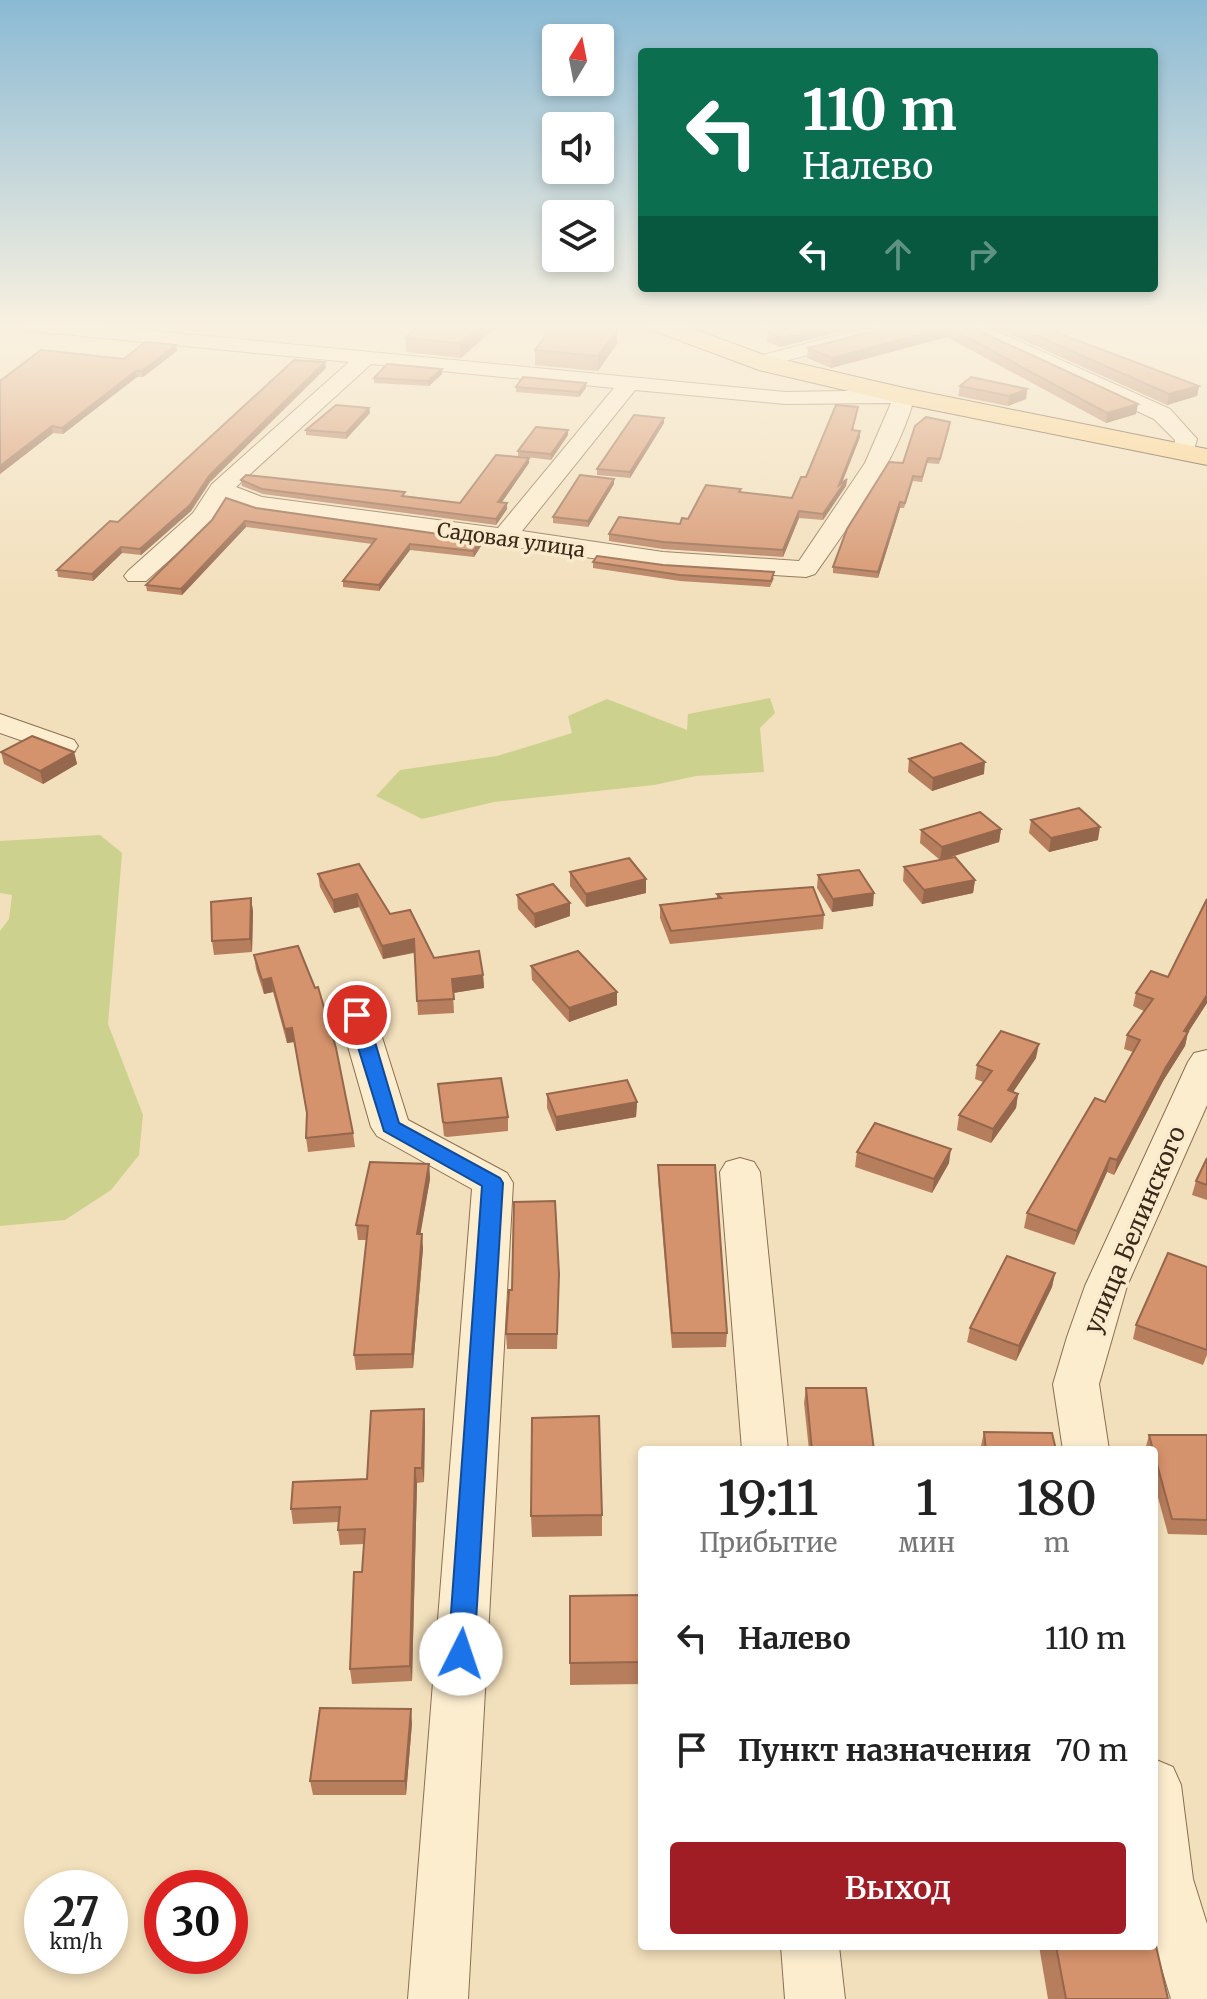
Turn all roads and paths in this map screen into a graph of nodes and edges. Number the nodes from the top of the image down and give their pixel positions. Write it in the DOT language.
graph roads {
  1 [pos="300,417"];
  2 [pos="602,417"];
  3 [pos="899,417"];
  4 [pos="1011,417"];
  5 [pos="1165,417"];
  6 [pos="1196,454"];
  7 [pos="220,489"];
  8 [pos="505,536"];
  9 [pos="137,576"];
  10 [pos="0,723"];
  11 [pos="63,746"];
  12 [pos="357,1015"];
  13 [pos="1207,1062"];
  14 [pos="740,1172"];
  15 [pos="765,1446"];
  16 [pos="1085,1446"];
  17 [pos="1158,1823"];
  18 [pos="810,1950"];
  19 [pos="438,1999"];
  20 [pos="815,1999"];
  21 [pos="1201,1999"];
  1 -- 7 [label="street"];
  2 -- 8 [label="street"];
  3 -- 8 [label="street, Садовая улица"];
  4 -- 6 [label="main road"];
  5 -- 6 [label="street"];
  7 -- 8 [label="street, Садовая улица"];
  7 -- 9 [label="street"];
  10 -- 11 [label="street"];
  12 -- 19 [label="street"];
  13 -- 16 [label="street, улица Белинского"];
  14 -- 15 [label="street"];
  17 -- 21 [label="street"];
  18 -- 20 [label="street"];
}
